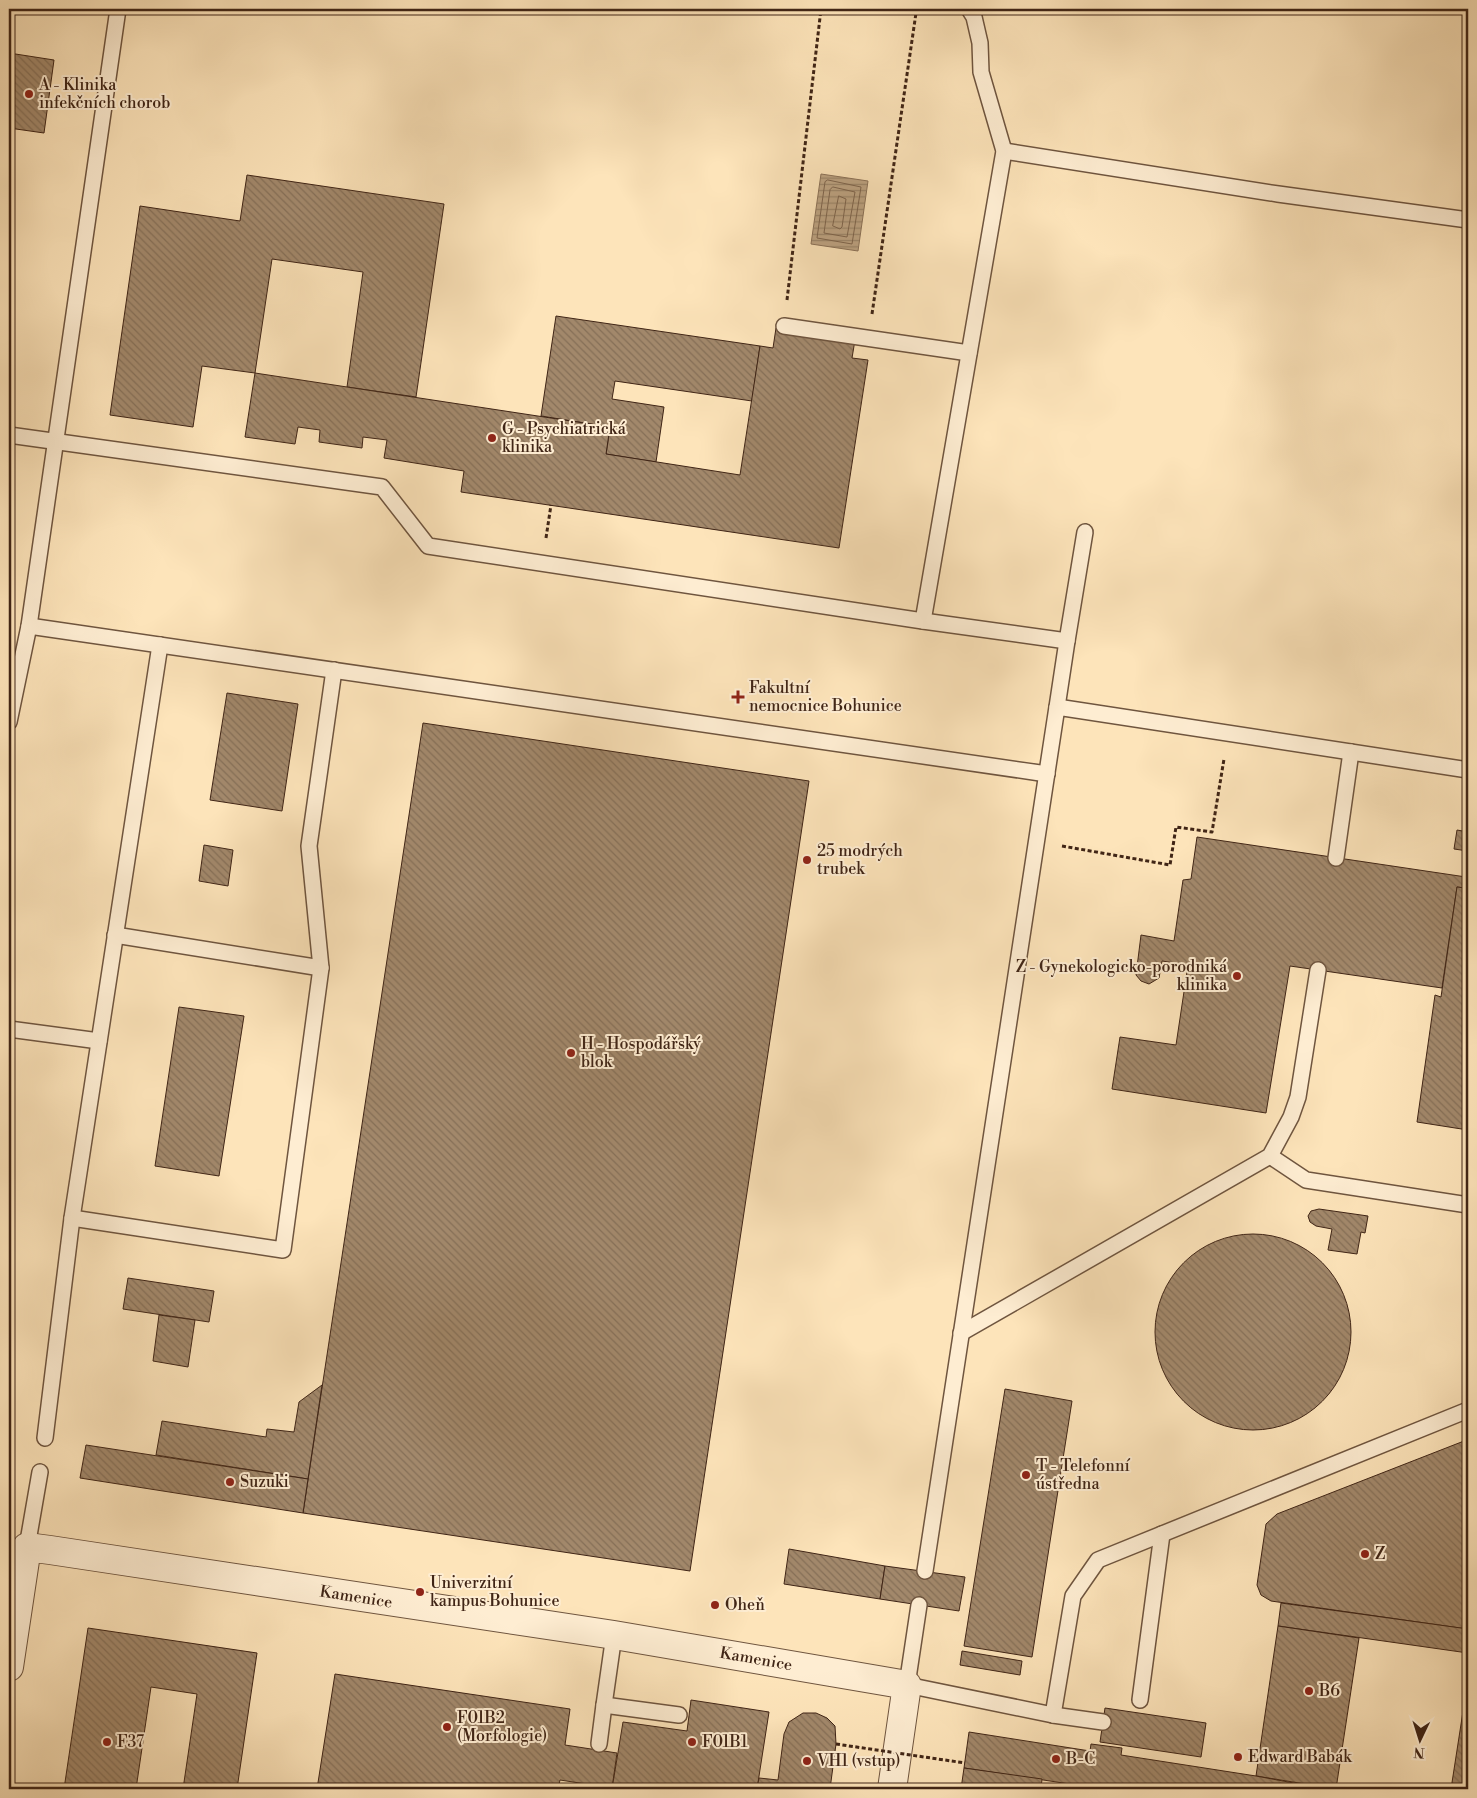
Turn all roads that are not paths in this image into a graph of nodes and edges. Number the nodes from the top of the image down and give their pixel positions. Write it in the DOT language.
graph roads {
  1 [pos="118,9"];
  2 [pos="969,9"];
  3 [pos="1004,151"];
  4 [pos="1468,220"];
  5 [pos="784,326"];
  6 [pos="969,353"];
  7 [pos="9,435"];
  8 [pos="57,442"];
  9 [pos="1085,532"];
  10 [pos="923,621"];
  11 [pos="29,626"];
  12 [pos="1067,641"];
  13 [pos="160,645"];
  14 [pos="334,670"];
  15 [pos="11,693"];
  16 [pos="1057,707"];
  17 [pos="9,722"];
  18 [pos="1351,752"];
  19 [pos="1468,770"];
  20 [pos="1047,774"];
  21 [pos="1336,858"];
  22 [pos="115,935"];
  23 [pos="321,968"];
  24 [pos="1318,970"];
  25 [pos="9,1029"];
  26 [pos="99,1042"];
  27 [pos="1270,1156"];
  28 [pos="1468,1205"];
  29 [pos="72,1218"];
  30 [pos="961,1333"];
  31 [pos="1468,1410"];
  32 [pos="45,1438"];
  33 [pos="40,1472"];
  34 [pos="1162,1534"];
  35 [pos="27,1547"];
  36 [pos="925,1571"];
  37 [pos="919,1605"];
  38 [pos="614,1635"];
  39 [pos="9,1667"];
  40 [pos="907,1685"];
  41 [pos="1140,1700"];
  42 [pos="604,1705"];
  43 [pos="1053,1714"];
  44 [pos="679,1715"];
  45 [pos="1103,1722"];
  46 [pos="599,1744"];
  47 [pos="892,1789"];
  1 -- 8 [label="lane"];
  2 -- 3 [label="lane"];
  3 -- 4 [label="lane"];
  3 -- 6 [label="lane"];
  5 -- 6 [label="lane"];
  6 -- 10 [label="lane"];
  7 -- 8 [label="lane"];
  8 -- 10 [label="lane"];
  8 -- 11 [label="lane"];
  9 -- 12 [label="lane"];
  10 -- 12 [label="lane"];
  11 -- 13 [label="lane"];
  11 -- 15 [label="lane"];
  12 -- 16 [label="lane"];
  13 -- 14 [label="lane"];
  13 -- 22 [label="lane"];
  14 -- 20 [label="lane"];
  14 -- 23 [label="lane"];
  15 -- 17 [label="lane"];
  16 -- 18 [label="lane"];
  16 -- 20 [label="lane"];
  18 -- 19 [label="lane"];
  18 -- 21 [label="lane"];
  20 -- 30 [label="lane"];
  22 -- 23 [label="lane"];
  22 -- 26 [label="lane"];
  23 -- 29 [label="lane"];
  24 -- 27 [label="lane"];
  25 -- 26 [label="lane"];
  26 -- 29 [label="lane"];
  27 -- 28 [label="lane"];
  27 -- 30 [label="lane"];
  29 -- 32 [label="lane"];
  30 -- 36 [label="lane"];
  31 -- 34 [label="lane"];
  33 -- 35 [label="lane"];
  34 -- 41 [label="lane"];
  34 -- 43 [label="lane"];
  35 -- 38 [label="street, Kamenice"];
  35 -- 39 [label="street"];
  37 -- 40 [label="lane"];
  38 -- 40 [label="street, Kamenice"];
  38 -- 42 [label="lane"];
  40 -- 43 [label="lane"];
  40 -- 47 [label="street"];
  42 -- 44 [label="lane"];
  42 -- 46 [label="lane"];
  43 -- 45 [label="lane"];
}
